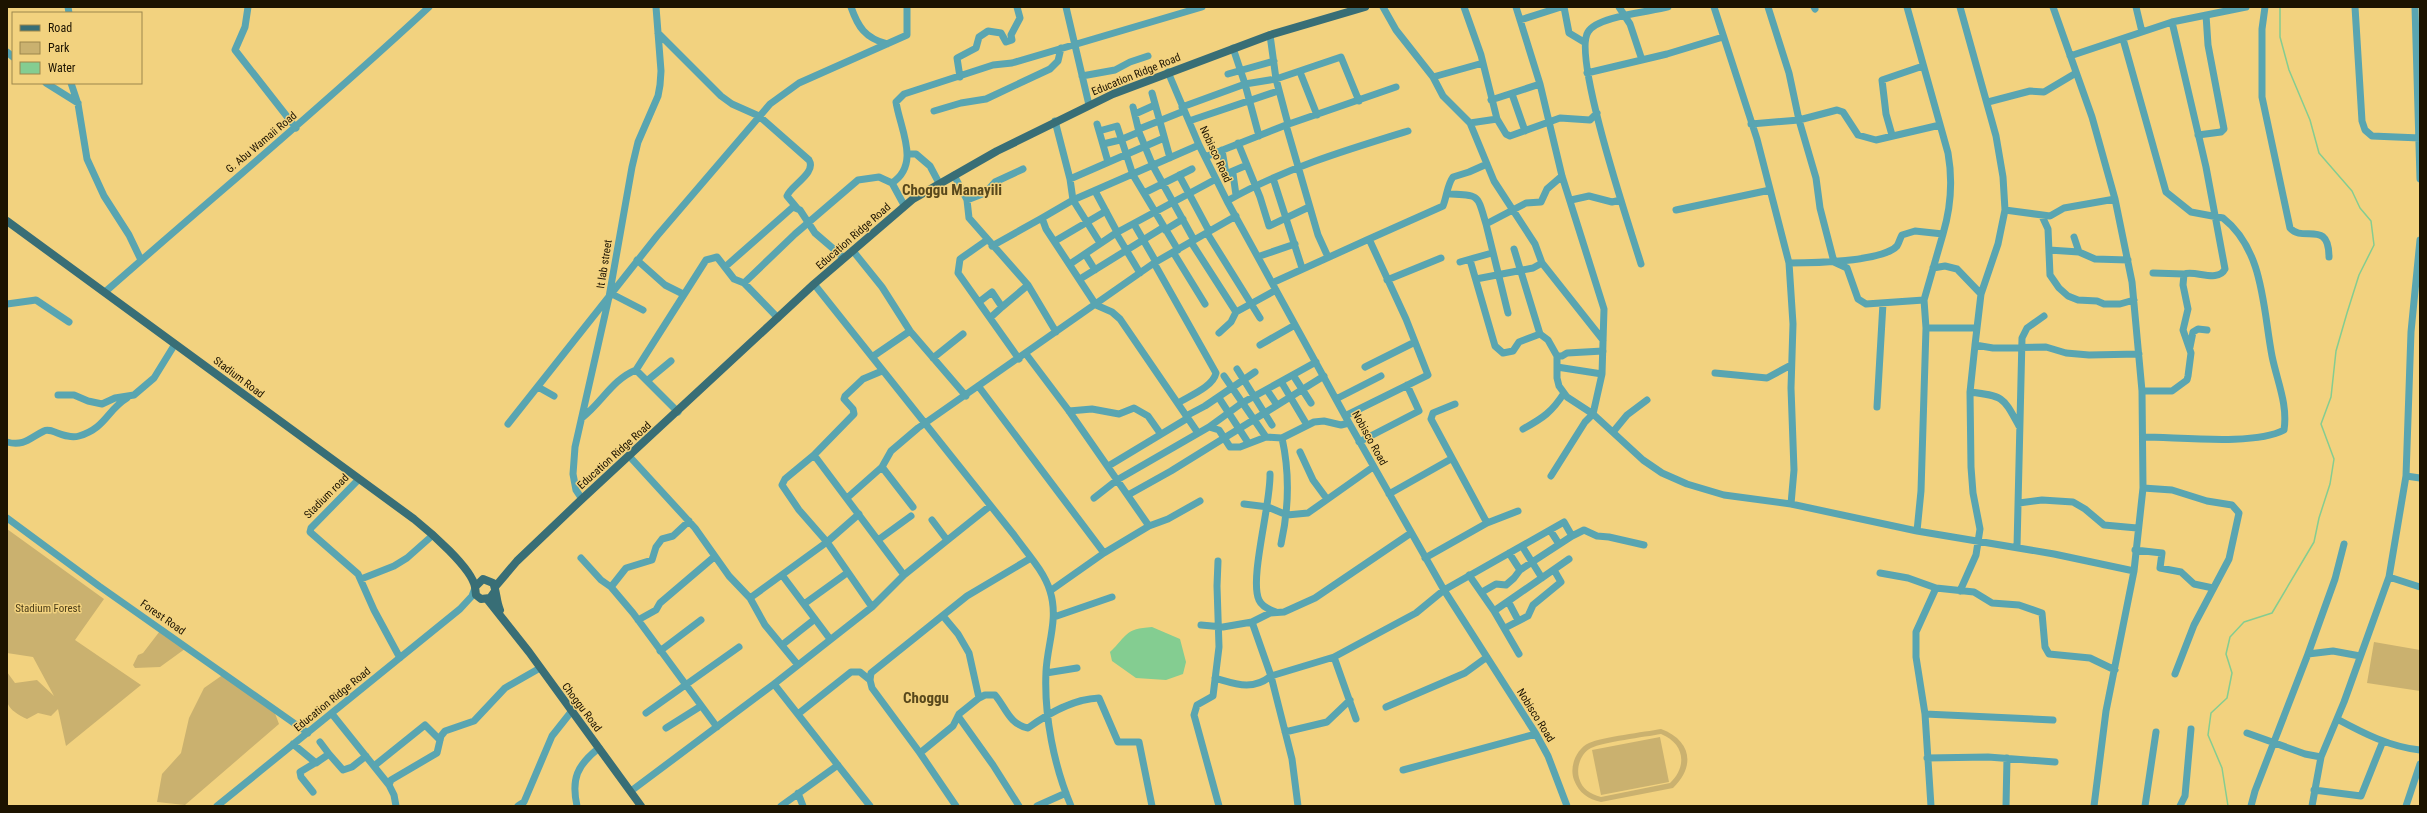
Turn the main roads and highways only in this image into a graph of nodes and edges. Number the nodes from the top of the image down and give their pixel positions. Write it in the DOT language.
graph roads {
  1 [pos="1365,7"];
  2 [pos="7,221"];
  3 [pos="454,555"];
  4 [pos="517,561"];
  5 [pos="484,579"];
  6 [pos="475,587"];
  7 [pos="495,589"];
  8 [pos="484,599"];
  9 [pos="506,621"];
  10 [pos="641,806"];
  1 -- 4 [label="main road, Education Ridge Road"];
  2 -- 3 [label="main road, Stadium Road"];
  3 -- 5 [label="main road, Stadium Road"];
  3 -- 6 [label="main road, Stadium Road"];
  4 -- 5 [label="main road, Education Ridge Road"];
  4 -- 7 [label="main road, Education Ridge Road"];
  5 -- 6 [label="main road"];
  5 -- 7 [label="main road"];
  6 -- 8 [label="main road"];
  7 -- 8 [label="main road"];
  7 -- 9 [label="main road, Choggu Road"];
  8 -- 9 [label="main road, Choggu Road"];
  9 -- 10 [label="main road, Choggu Road"];
}
